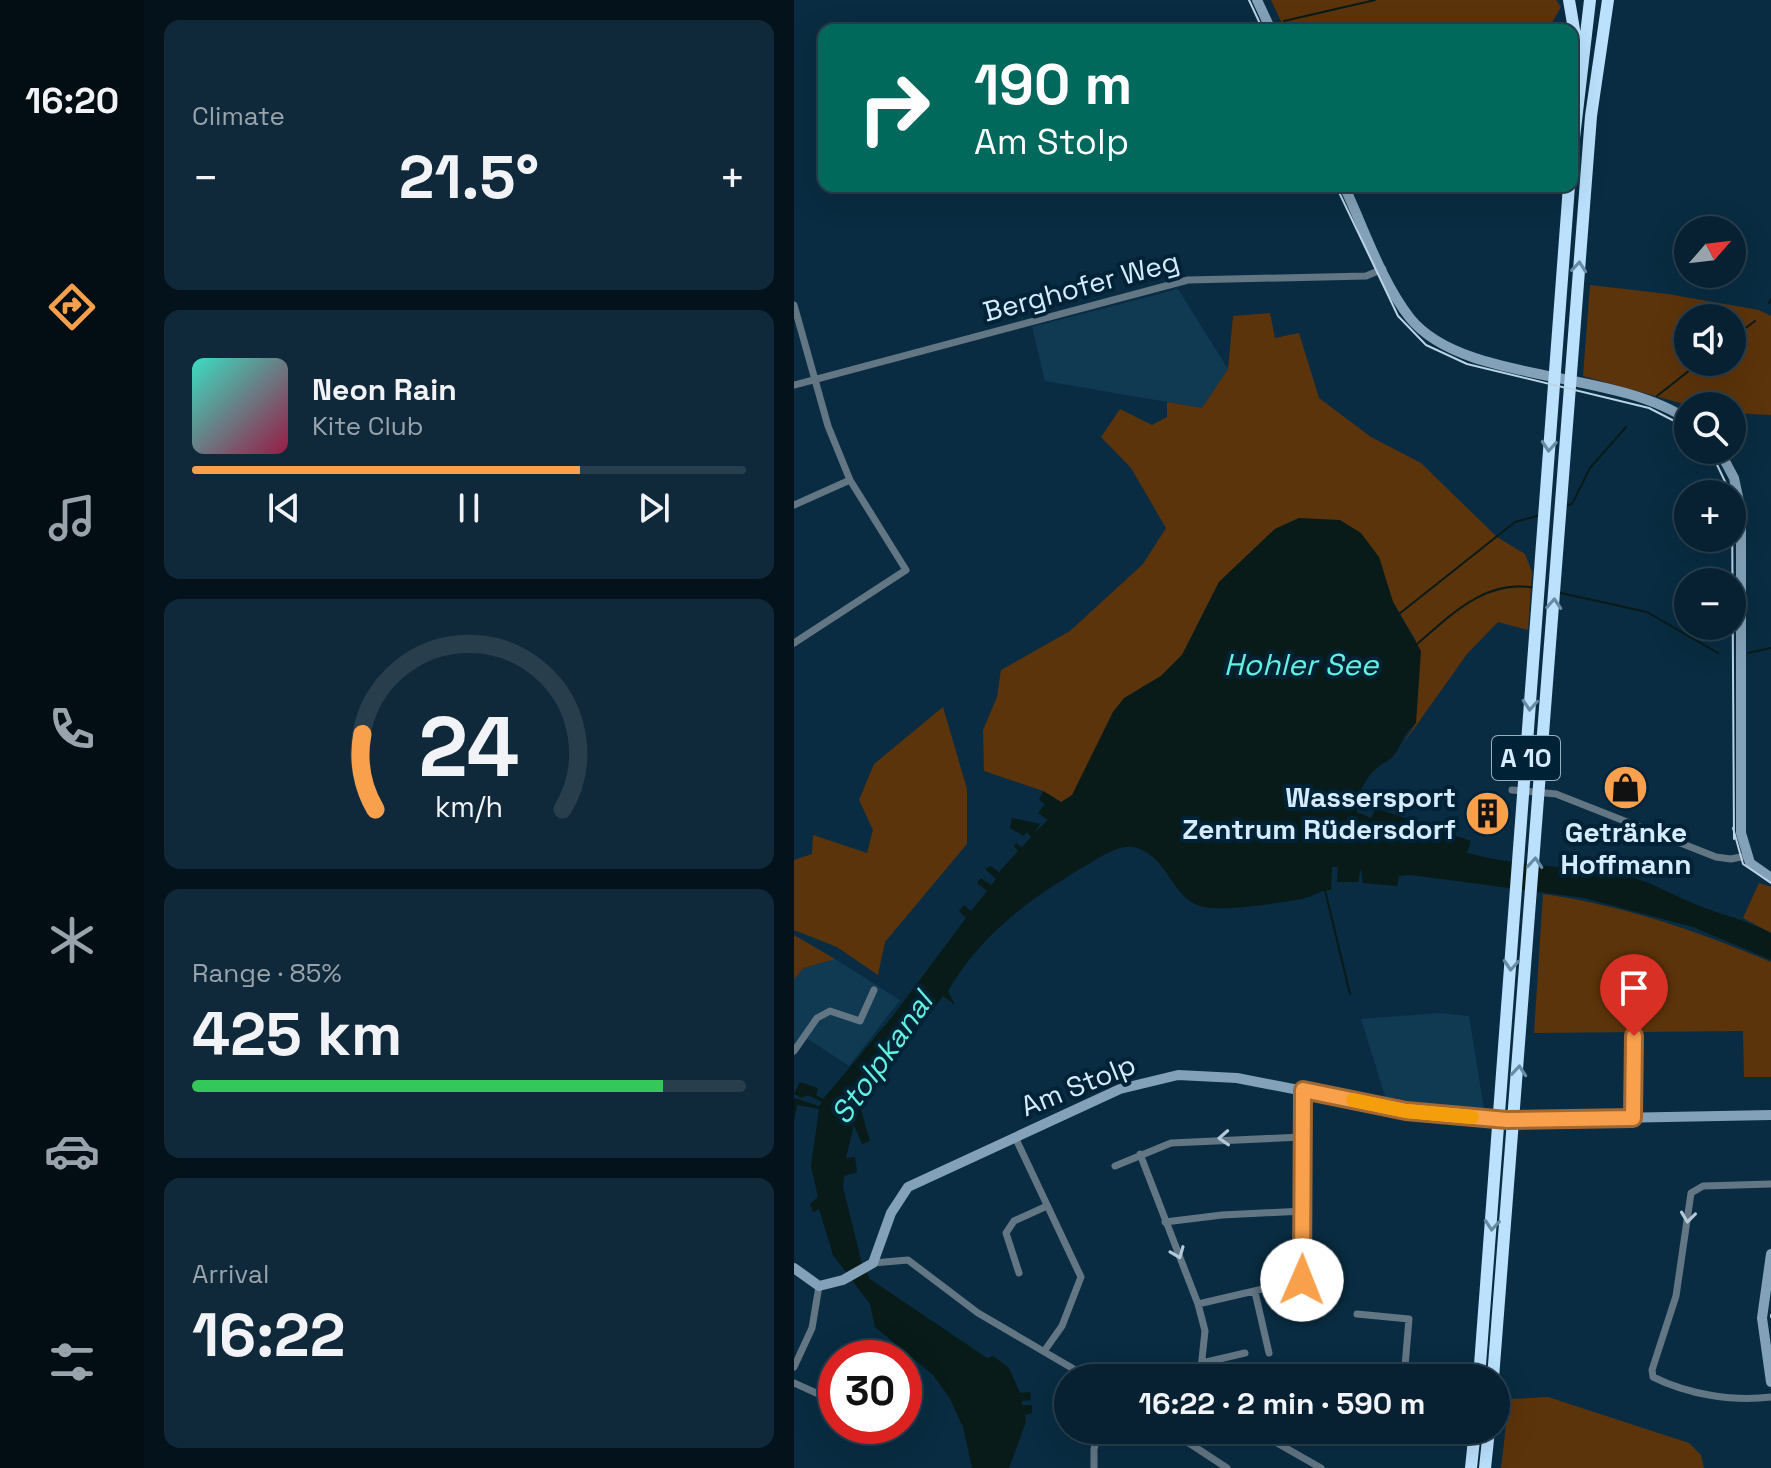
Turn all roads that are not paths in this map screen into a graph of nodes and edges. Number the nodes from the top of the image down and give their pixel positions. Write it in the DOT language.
graph roads {
  1 [pos="1257,0"];
  2 [pos="1569,0"];
  3 [pos="1590,0"];
  4 [pos="1608,0"];
  5 [pos="1268,24"];
  6 [pos="1573,24"];
  7 [pos="1578,54"];
  8 [pos="1580,66"];
  9 [pos="1578,88"];
  10 [pos="1347,192"];
  11 [pos="1569,192"];
  12 [pos="1383,269"];
  13 [pos="794,305"];
  14 [pos="814,380"];
  15 [pos="794,385"];
  16 [pos="1674,411"];
  17 [pos="1726,464"];
  18 [pos="850,480"];
  19 [pos="794,505"];
  20 [pos="794,643"];
  21 [pos="1512,790"];
  22 [pos="1746,856"];
  23 [pos="1771,878"];
  24 [pos="874,990"];
  25 [pos="1634,1036"];
  26 [pos="794,1051"];
  27 [pos="1303,1090"];
  28 [pos="1771,1115"];
  29 [pos="1633,1118"];
  30 [pos="1015,1137"];
  31 [pos="1302,1137"];
  32 [pos="1140,1154"];
  33 [pos="1115,1166"];
  34 [pos="1771,1184"];
  35 [pos="1047,1206"];
  36 [pos="1303,1211"];
  37 [pos="1165,1222"];
  38 [pos="1771,1254"];
  39 [pos="871,1265"];
  40 [pos="794,1268"];
  41 [pos="1019,1273"];
  42 [pos="819,1286"];
  43 [pos="1255,1292"];
  44 [pos="1198,1304"];
  45 [pos="1357,1314"];
  46 [pos="1045,1350"];
  47 [pos="1245,1353"];
  48 [pos="1269,1353"];
  49 [pos="1202,1363"];
  50 [pos="1067,1364"];
  51 [pos="1405,1364"];
  52 [pos="1480,1364"];
  53 [pos="1494,1364"];
  54 [pos="794,1367"];
  55 [pos="1771,1382"];
  56 [pos="794,1383"];
  57 [pos="818,1394"];
  58 [pos="1771,1397"];
  59 [pos="1095,1444"];
  60 [pos="1190,1444"];
  61 [pos="1285,1444"];
  62 [pos="1474,1444"];
  63 [pos="1488,1444"];
  64 [pos="1094,1468"];
  65 [pos="1227,1468"];
  66 [pos="1321,1468"];
  67 [pos="1471,1468"];
  68 [pos="1485,1468"];
  1 -- 5 [label="main road"];
  2 -- 6 [label="highway"];
  3 -- 8 [label="highway"];
  53 -- 4 [label="highway, A 10, one-way"];
  7 -- 8 [label="highway"];
  8 -- 9 [label="highway"];
  10 -- 12 [label="main road"];
  11 -- 52 [label="highway, A 10, one-way"];
  12 -- 14 [label="street, Berghofer Weg"];
  12 -- 16 [label="main road"];
  13 -- 14 [label="street"];
  14 -- 15 [label="street, Berghofer Weg"];
  14 -- 18 [label="street"];
  17 -- 22 [label="main road"];
  18 -- 19 [label="street"];
  18 -- 20 [label="street"];
  21 -- 22 [label="street"];
  22 -- 23 [label="main road"];
  24 -- 26 [label="street"];
  25 -- 29 [label="street"];
  27 -- 29 [label="main road, Am Stolp"];
  27 -- 30 [label="main road, Am Stolp"];
  27 -- 31 [label="street"];
  28 -- 29 [label="main road, Am Stolp"];
  30 -- 35 [label="street"];
  30 -- 39 [label="main road, Am Stolp"];
  31 -- 32 [label="street, one-way"];
  31 -- 36 [label="street"];
  32 -- 33 [label="street"];
  32 -- 37 [label="street"];
  34 -- 58 [label="street, one-way"];
  35 -- 41 [label="street"];
  35 -- 46 [label="street"];
  36 -- 37 [label="street"];
  36 -- 43 [label="street"];
  37 -- 44 [label="street, one-way"];
  38 -- 55 [label="main road"];
  39 -- 42 [label="main road"];
  39 -- 46 [label="street"];
  40 -- 42 [label="main road"];
  42 -- 54 [label="street"];
  43 -- 44 [label="street"];
  43 -- 48 [label="street"];
  44 -- 49 [label="street"];
  45 -- 51 [label="street"];
  46 -- 50 [label="street"];
  47 -- 49 [label="street"];
  56 -- 57 [label="street"];
  59 -- 64 [label="street"];
  60 -- 65 [label="street"];
  61 -- 66 [label="street"];
  62 -- 67 [label="highway"];
  63 -- 68 [label="highway"];
}
